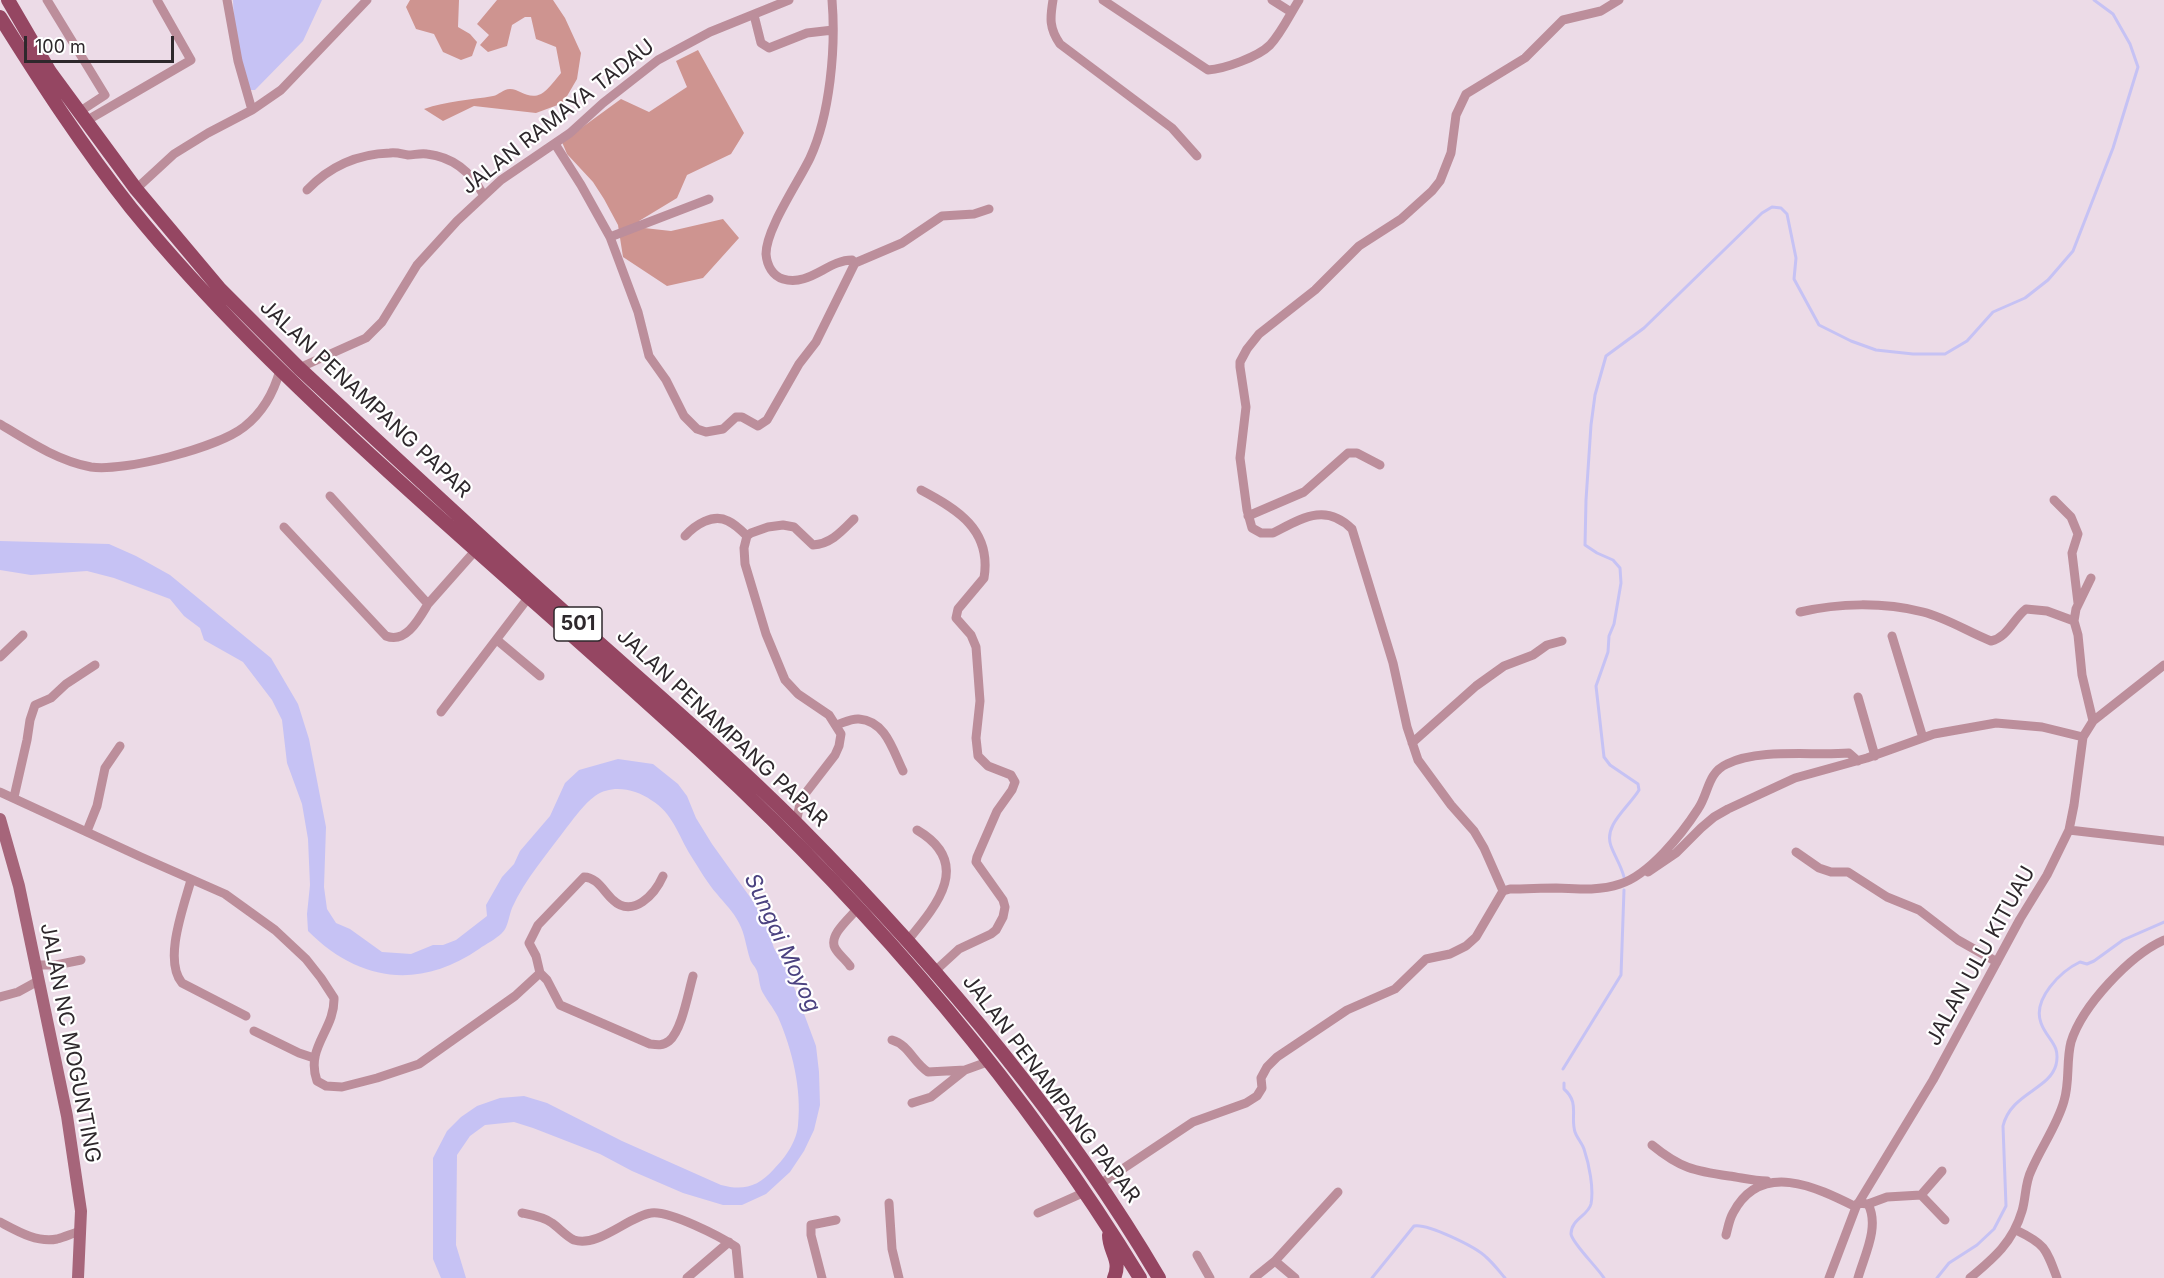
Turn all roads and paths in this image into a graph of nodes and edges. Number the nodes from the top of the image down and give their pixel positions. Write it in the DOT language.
graph roads {
  1 [pos="8,0"];
  2 [pos="47,0"];
  3 [pos="157,0"];
  4 [pos="227,0"];
  5 [pos="367,0"];
  6 [pos="789,0"];
  7 [pos="832,0"];
  8 [pos="1053,0"];
  9 [pos="1103,0"];
  10 [pos="1272,0"];
  11 [pos="1299,0"];
  12 [pos="1619,0"];
  13 [pos="1291,12"];
  14 [pos="754,15"];
  15 [pos="0,17"];
  16 [pos="833,30"];
  17 [pos="252,110"];
  18 [pos="83,116"];
  19 [pos="555,144"];
  20 [pos="1197,156"];
  21 [pos="136,189"];
  22 [pos="307,190"];
  23 [pos="484,196"];
  24 [pos="709,200"];
  25 [pos="989,209"];
  26 [pos="610,237"];
  27 [pos="855,263"];
  28 [pos="299,368"];
  29 [pos="280,370"];
  30 [pos="0,424"];
  31 [pos="1380,465"];
  32 [pos="921,490"];
  33 [pos="330,496"];
  34 [pos="2054,500"];
  35 [pos="1248,516"];
  36 [pos="854,519"];
  37 [pos="284,527"];
  38 [pos="684,536"];
  39 [pos="747,536"];
  40 [pos="475,551"];
  41 [pos="2091,578"];
  42 [pos="528,598"];
  43 [pos="2079,603"];
  44 [pos="428,604"];
  45 [pos="1800,612"];
  46 [pos="2074,621"];
  47 [pos="23,635"];
  48 [pos="1892,636"];
  49 [pos="497,640"];
  50 [pos="1562,641"];
  51 [pos="0,657"];
  52 [pos="95,665"];
  53 [pos="2164,665"];
  54 [pos="540,676"];
  55 [pos="1858,697"];
  56 [pos="441,712"];
  57 [pos="2093,721"];
  58 [pos="836,725"];
  59 [pos="2083,737"];
  60 [pos="1923,738"];
  61 [pos="1412,743"];
  62 [pos="120,746"];
  63 [pos="1875,756"];
  64 [pos="1858,761"];
  65 [pos="903,771"];
  66 [pos="0,792"];
  67 [pos="14,797"];
  68 [pos="1701,806"];
  69 [pos="0,819"];
  70 [pos="796,823"];
  71 [pos="1701,828"];
  72 [pos="917,830"];
  73 [pos="2069,830"];
  74 [pos="87,831"];
  75 [pos="2164,842"];
  76 [pos="1796,852"];
  77 [pos="663,876"];
  78 [pos="1635,876"];
  79 [pos="191,880"];
  80 [pos="1503,891"];
  81 [pos="858,908"];
  82 [pos="908,940"];
  83 [pos="2164,940"];
  84 [pos="81,960"];
  85 [pos="1997,962"];
  86 [pos="36,965"];
  87 [pos="850,966"];
  88 [pos="935,971"];
  89 [pos="540,973"];
  90 [pos="693,976"];
  91 [pos="38,981"];
  92 [pos="0,998"];
  93 [pos="246,1016"];
  94 [pos="254,1031"];
  95 [pos="892,1040"];
  96 [pos="314,1058"];
  97 [pos="990,1062"];
  98 [pos="965,1070"];
  99 [pos="912,1103"];
  100 [pos="1652,1145"];
  101 [pos="1942,1171"];
  102 [pos="1782,1181"];
  103 [pos="1100,1184"];
  104 [pos="1085,1192"];
  105 [pos="1338,1192"];
  106 [pos="1921,1195"];
  107 [pos="889,1203"];
  108 [pos="1861,1205"];
  109 [pos="522,1213"];
  110 [pos="1038,1213"];
  111 [pos="836,1220"];
  112 [pos="1945,1220"];
  113 [pos="0,1222"];
  114 [pos="1109,1227"];
  115 [pos="2016,1230"];
  116 [pos="81,1231"];
  117 [pos="1726,1235"];
  118 [pos="729,1242"];
  119 [pos="1197,1255"];
  120 [pos="1275,1261"];
  121 [pos="1137,1277"];
  122 [pos="1158,1277"];
  123 [pos="78,1278"];
  124 [pos="687,1278"];
  125 [pos="739,1278"];
  126 [pos="822,1278"];
  127 [pos="899,1278"];
  128 [pos="1114,1278"];
  129 [pos="1210,1278"];
  130 [pos="1254,1278"];
  131 [pos="1296,1278"];
  132 [pos="1830,1278"];
  133 [pos="1858,1278"];
  134 [pos="1970,1278"];
  135 [pos="2057,1278"];
  1 -- 18 [label="main road, JALAN PENAMPANG PAPAR / 501"];
  2 -- 18 [label="street"];
  3 -- 18 [label="street"];
  4 -- 17 [label="street"];
  5 -- 17 [label="street"];
  6 -- 14 [label="street, JALAN RAMAYA TADAU"];
  7 -- 16 [label="street"];
  8 -- 20 [label="street"];
  9 -- 13 [label="street"];
  10 -- 13 [label="street"];
  11 -- 13 [label="street"];
  12 -- 35 [label="street"];
  14 -- 16 [label="street"];
  14 -- 19 [label="street, JALAN RAMAYA TADAU"];
  15 -- 29 [label="main road, JALAN PENAMPANG PAPAR / 501"];
  16 -- 27 [label="street"];
  17 -- 21 [label="street"];
  18 -- 21 [label="main road, JALAN PENAMPANG PAPAR / 501"];
  19 -- 23 [label="street, JALAN RAMAYA TADAU"];
  19 -- 26 [label="street"];
  21 -- 28 [label="main road, JALAN PENAMPANG PAPAR / 501"];
  22 -- 23 [label="street"];
  23 -- 28 [label="street, JALAN RAMAYA TADAU"];
  24 -- 26 [label="street"];
  25 -- 27 [label="street"];
  26 -- 27 [label="street"];
  28 -- 70 [label="main road, JALAN PENAMPANG PAPAR / 501"];
  29 -- 30 [label="street"];
  29 -- 40 [label="main road, JALAN PENAMPANG PAPAR / 501"];
  31 -- 35 [label="street"];
  32 -- 88 [label="street"];
  33 -- 44 [label="street"];
  34 -- 43 [label="street"];
  35 -- 61 [label="street"];
  36 -- 39 [label="street"];
  37 -- 44 [label="street"];
  38 -- 39 [label="street"];
  39 -- 58 [label="street"];
  40 -- 42 [label="main road, JALAN PENAMPANG PAPAR / 501"];
  40 -- 44 [label="street"];
  41 -- 43 [label="street"];
  42 -- 49 [label="street"];
  42 -- 81 [label="main road, JALAN PENAMPANG PAPAR / 501"];
  43 -- 46 [label="street"];
  45 -- 46 [label="street"];
  46 -- 57 [label="street"];
  47 -- 51 [label="street"];
  48 -- 60 [label="street"];
  49 -- 54 [label="street"];
  49 -- 56 [label="street"];
  50 -- 61 [label="street"];
  52 -- 67 [label="street"];
  53 -- 57 [label="street, JALAN ULU KITUAU"];
  55 -- 63 [label="street"];
  57 -- 59 [label="street, JALAN ULU KITUAU"];
  58 -- 65 [label="street"];
  58 -- 70 [label="street"];
  59 -- 60 [label="street"];
  59 -- 73 [label="street, JALAN ULU KITUAU"];
  60 -- 63 [label="street"];
  61 -- 80 [label="street"];
  62 -- 74 [label="street"];
  63 -- 64 [label="street"];
  64 -- 68 [label="street"];
  64 -- 71 [label="street"];
  66 -- 67 [label="street"];
  67 -- 74 [label="street"];
  68 -- 71 [label="street"];
  68 -- 78 [label="street"];
  69 -- 86 [label="street, JALAN NC MOGUNTING"];
  70 -- 82 [label="main road, JALAN PENAMPANG PAPAR / 501"];
  71 -- 78 [label="street"];
  72 -- 82 [label="street"];
  73 -- 75 [label="street"];
  73 -- 85 [label="street, JALAN ULU KITUAU"];
  74 -- 79 [label="street"];
  76 -- 85 [label="street"];
  77 -- 89 [label="street"];
  78 -- 80 [label="street"];
  79 -- 93 [label="street"];
  79 -- 96 [label="street"];
  80 -- 103 [label="street"];
  81 -- 87 [label="street"];
  81 -- 97 [label="main road, JALAN PENAMPANG PAPAR / 501"];
  82 -- 88 [label="main road, JALAN PENAMPANG PAPAR / 501"];
  83 -- 115 [label="street"];
  84 -- 86 [label="street"];
  85 -- 108 [label="street, JALAN ULU KITUAU"];
  86 -- 91 [label="street, JALAN NC MOGUNTING"];
  88 -- 103 [label="main road, JALAN PENAMPANG PAPAR / 501"];
  89 -- 90 [label="street"];
  89 -- 96 [label="street"];
  91 -- 92 [label="street"];
  91 -- 116 [label="street, JALAN NC MOGUNTING"];
  94 -- 96 [label="street"];
  95 -- 98 [label="street"];
  97 -- 98 [label="street"];
  97 -- 104 [label="main road, JALAN PENAMPANG PAPAR / 501"];
  98 -- 99 [label="street"];
  100 -- 102 [label="street"];
  101 -- 106 [label="street"];
  102 -- 108 [label="street"];
  102 -- 117 [label="street"];
  103 -- 122 [label="main road, JALAN PENAMPANG PAPAR / 501"];
  104 -- 110 [label="street"];
  104 -- 114 [label="main road, JALAN PENAMPANG PAPAR / 501"];
  105 -- 120 [label="street"];
  106 -- 108 [label="street"];
  106 -- 112 [label="street"];
  107 -- 127 [label="street"];
  108 -- 132 [label="street, JALAN ULU KITUAU"];
  108 -- 133 [label="street"];
  109 -- 118 [label="street"];
  111 -- 126 [label="street"];
  113 -- 116 [label="street"];
  114 -- 121 [label="main road, JALAN PENAMPANG PAPAR / 501"];
  114 -- 128 [label="main road"];
  115 -- 134 [label="street"];
  115 -- 135 [label="street"];
  116 -- 123 [label="street, JALAN NC MOGUNTING"];
  118 -- 124 [label="street"];
  118 -- 125 [label="street"];
  119 -- 129 [label="street"];
  120 -- 130 [label="street"];
  120 -- 131 [label="street"];
  121 -- 122 [label="street"];
}
